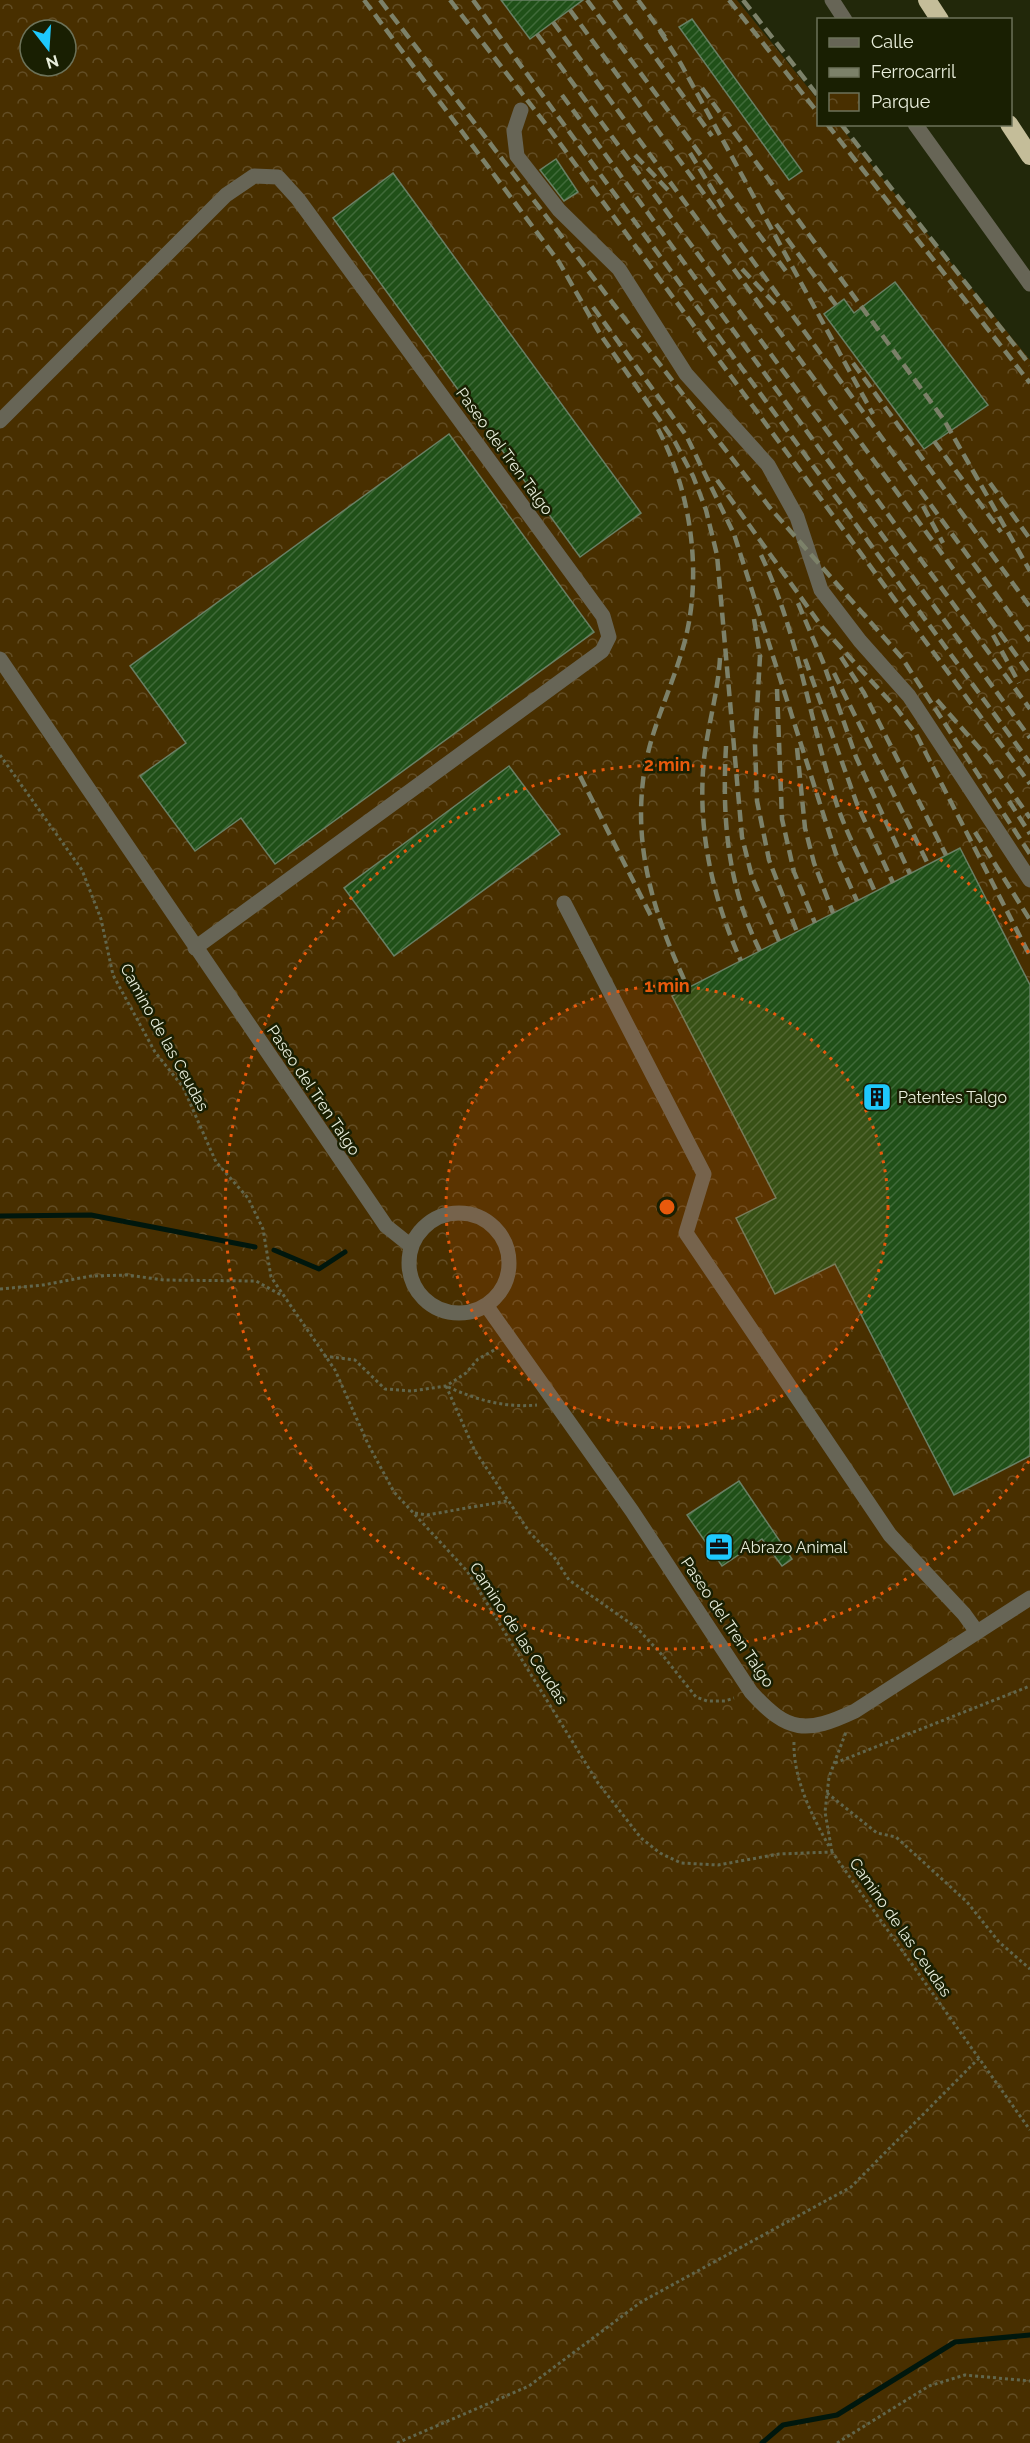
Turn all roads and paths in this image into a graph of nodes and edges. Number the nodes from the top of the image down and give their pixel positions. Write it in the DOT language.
graph roads {
  1 [pos="832,0"];
  2 [pos="927,0"];
  3 [pos="844,18"];
  4 [pos="939,18"];
  5 [pos="521,110"];
  6 [pos="916,126"];
  7 [pos="1010,126"];
  8 [pos="1030,156"];
  9 [pos="1030,284"];
  10 [pos="0,421"];
  11 [pos="0,659"];
  12 [pos="0,755"];
  13 [pos="1030,880"];
  14 [pos="564,903"];
  15 [pos="195,948"];
  16 [pos="411,1246"];
  17 [pos="0,1289"];
  18 [pos="284,1296"];
  19 [pos="486,1305"];
  20 [pos="513,1342"];
  21 [pos="324,1356"];
  22 [pos="446,1386"];
  23 [pos="556,1403"];
  24 [pos="507,1501"];
  25 [pos="415,1513"];
  26 [pos="1030,1598"];
  27 [pos="977,1632"];
  28 [pos="1030,1686"];
  29 [pos="752,1692"];
  30 [pos="855,1711"];
  31 [pos="796,1725"];
  32 [pos="835,1763"];
  33 [pos="827,1793"];
  34 [pos="832,1852"];
  35 [pos="1030,1969"];
  36 [pos="979,2058"];
  37 [pos="1030,2130"];
  38 [pos="1030,2381"];
  39 [pos="397,2443"];
  40 [pos="837,2443"];
  1 -- 3 [label="street"];
  2 -- 4 [label="highway"];
  5 -- 13 [label="street"];
  6 -- 9 [label="street"];
  7 -- 8 [label="highway"];
  10 -- 15 [label="street, Paseo del Tren Talgo"];
  11 -- 15 [label="street, Paseo del Tren Talgo"];
  12 -- 18 [label="path, Camino de las Ceudas"];
  14 -- 27 [label="street"];
  15 -- 16 [label="street, Paseo del Tren Talgo"];
  16 -- 19 [label="street"];
  16 -- 19 [label="street"];
  17 -- 18 [label="path"];
  18 -- 21 [label="path, Camino de las Ceudas"];
  19 -- 20 [label="street, Paseo del Tren Talgo"];
  20 -- 22 [label="path"];
  20 -- 23 [label="street, Paseo del Tren Talgo"];
  21 -- 22 [label="path"];
  21 -- 25 [label="path, Camino de las Ceudas"];
  22 -- 23 [label="path"];
  22 -- 24 [label="path"];
  23 -- 29 [label="street, Paseo del Tren Talgo"];
  24 -- 25 [label="path"];
  24 -- 29 [label="path"];
  25 -- 34 [label="path, Camino de las Ceudas"];
  26 -- 27 [label="street, Paseo del Tren Talgo"];
  27 -- 30 [label="street, Paseo del Tren Talgo"];
  28 -- 32 [label="path"];
  29 -- 31 [label="street, Paseo del Tren Talgo"];
  30 -- 31 [label="street, Paseo del Tren Talgo"];
  30 -- 32 [label="path"];
  31 -- 34 [label="path"];
  32 -- 33 [label="path"];
  33 -- 34 [label="path"];
  33 -- 35 [label="path"];
  34 -- 36 [label="path, Camino de las Ceudas"];
  36 -- 37 [label="path, Camino de las Ceudas"];
  36 -- 39 [label="path"];
  38 -- 40 [label="path"];
}
